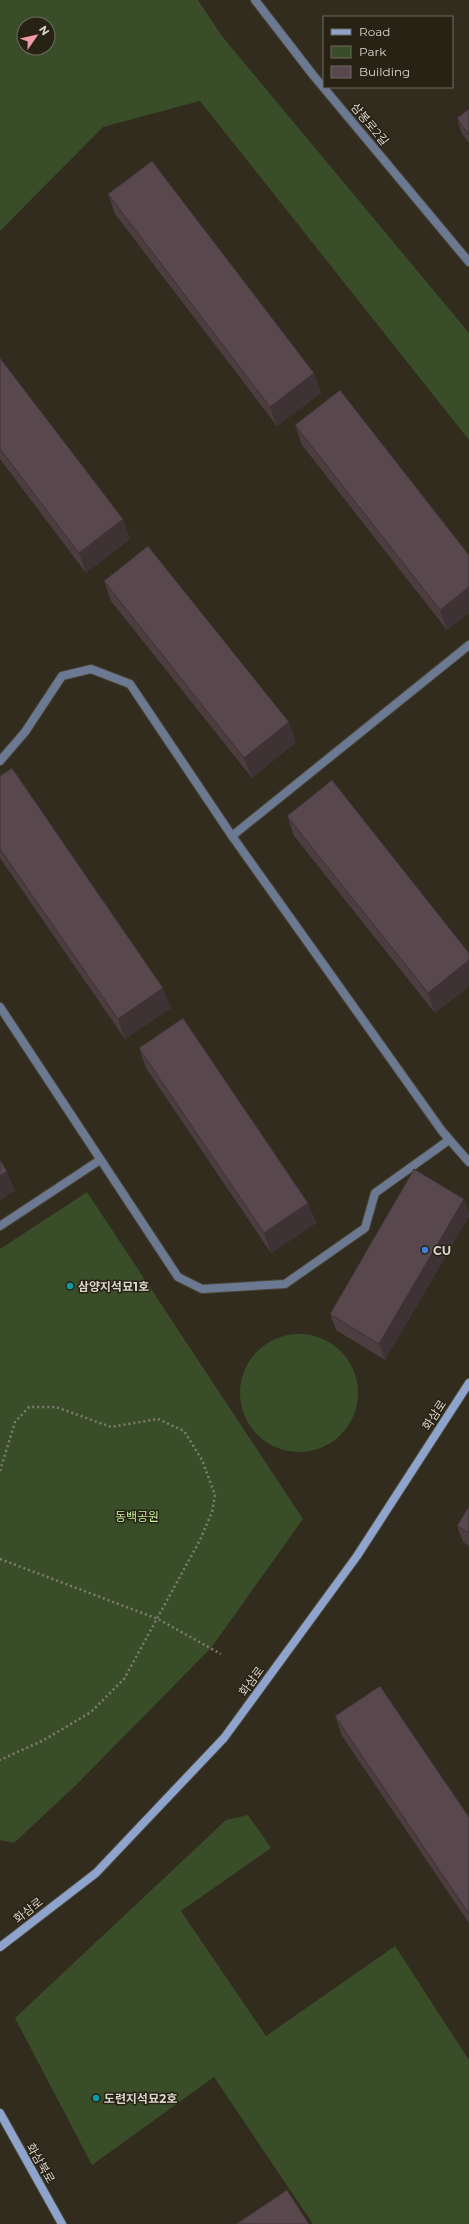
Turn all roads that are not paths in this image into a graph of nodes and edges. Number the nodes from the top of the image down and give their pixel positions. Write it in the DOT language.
graph roads {
  1 [pos="255,0"];
  2 [pos="323,87"];
  3 [pos="324,88"];
  4 [pos="469,262"];
  5 [pos="469,645"];
  6 [pos="0,761"];
  7 [pos="232,836"];
  8 [pos="0,1007"];
  9 [pos="449,1140"];
  10 [pos="100,1160"];
  11 [pos="469,1162"];
  12 [pos="0,1226"];
  13 [pos="469,1383"];
  14 [pos="0,1947"];
  15 [pos="0,2113"];
  16 [pos="62,2224"];
  1 -- 2 [label="street, 삼봉로2길"];
  3 -- 4 [label="street, 삼봉로2길"];
  5 -- 7 [label="street"];
  6 -- 7 [label="street"];
  7 -- 9 [label="street"];
  8 -- 10 [label="street"];
  9 -- 10 [label="street"];
  9 -- 11 [label="street"];
  10 -- 12 [label="street"];
  13 -- 14 [label="street, 화삼로"];
  15 -- 16 [label="street, 화삼북로"];
}
